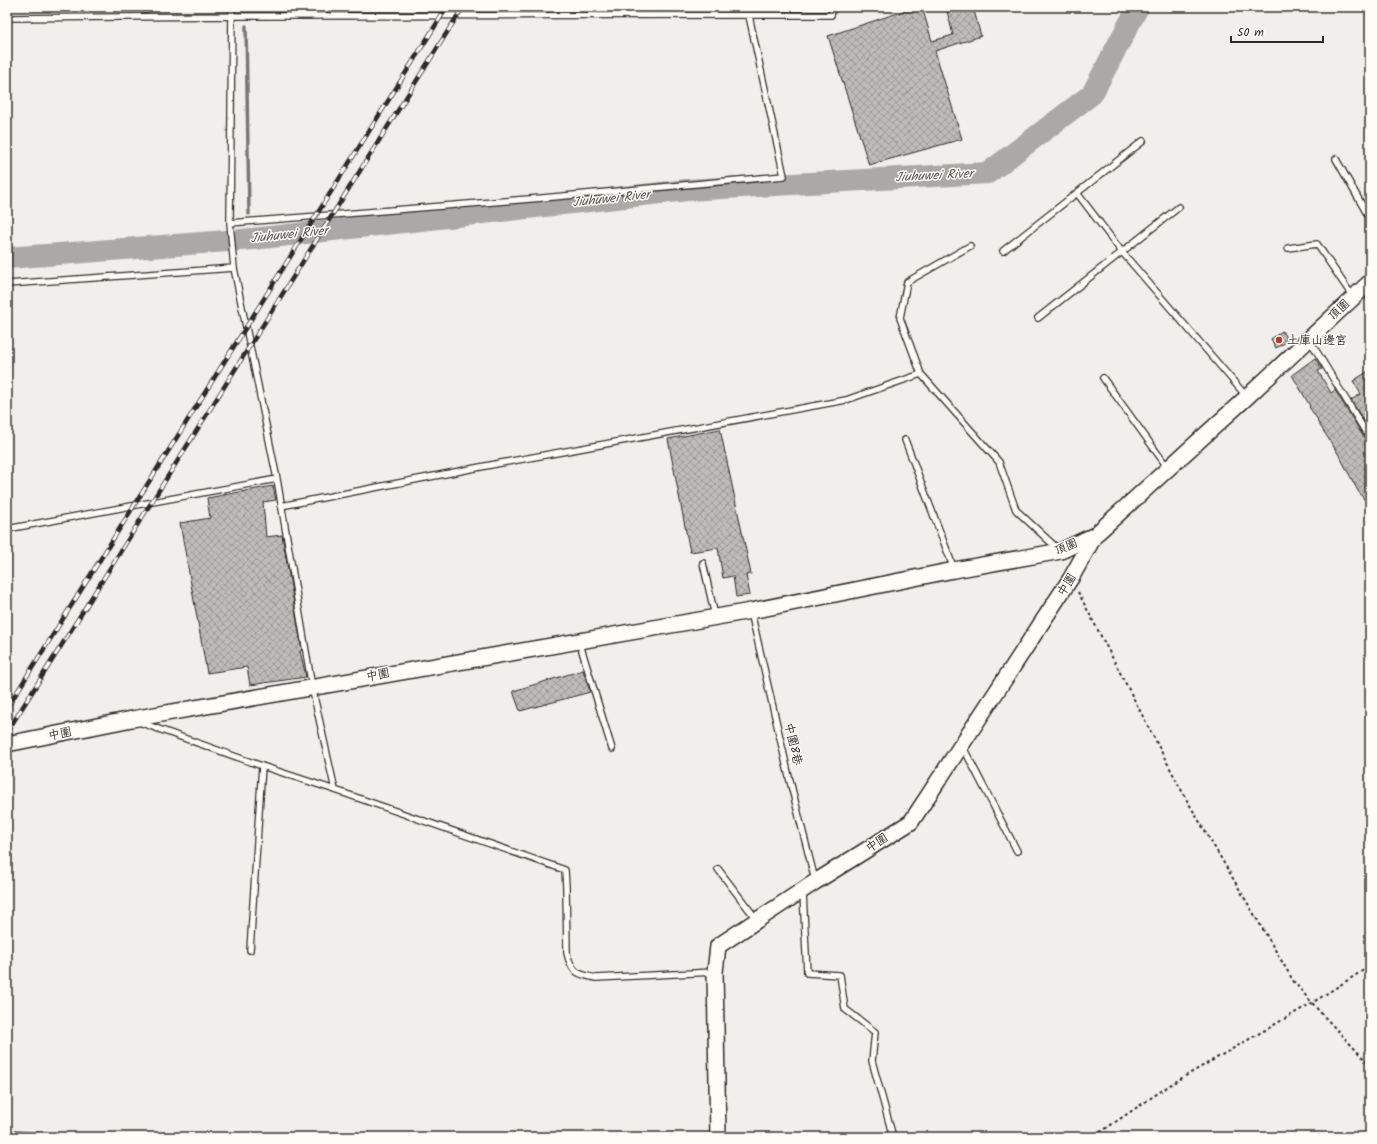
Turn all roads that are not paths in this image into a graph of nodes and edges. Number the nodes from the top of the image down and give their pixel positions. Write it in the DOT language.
graph roads {
  1 [pos="232,7"];
  2 [pos="833,7"];
  3 [pos="232,16"];
  4 [pos="749,16"];
  5 [pos="7,18"];
  6 [pos="1143,141"];
  7 [pos="1336,159"];
  8 [pos="1077,193"];
  9 [pos="1179,207"];
  10 [pos="1370,219"];
  11 [pos="230,223"];
  12 [pos="970,246"];
  13 [pos="1288,248"];
  14 [pos="1003,251"];
  15 [pos="1122,252"];
  16 [pos="234,268"];
  17 [pos="1370,282"];
  18 [pos="7,284"];
  19 [pos="1353,297"];
  20 [pos="1038,318"];
  21 [pos="1309,339"];
  22 [pos="921,374"];
  23 [pos="1103,378"];
  24 [pos="1247,397"];
  25 [pos="1370,439"];
  26 [pos="905,440"];
  27 [pos="1169,468"];
  28 [pos="277,478"];
  29 [pos="281,506"];
  30 [pos="7,528"];
  31 [pos="1095,535"];
  32 [pos="1061,551"];
  33 [pos="703,564"];
  34 [pos="954,570"];
  35 [pos="751,611"];
  36 [pos="715,617"];
  37 [pos="579,641"];
  38 [pos="312,687"];
  39 [pos="132,719"];
  40 [pos="7,744"];
  41 [pos="962,745"];
  42 [pos="612,749"];
  43 [pos="262,766"];
  44 [pos="335,790"];
  45 [pos="1017,851"];
  46 [pos="718,868"];
  47 [pos="815,882"];
  48 [pos="802,890"];
  49 [pos="757,920"];
  50 [pos="250,950"];
  51 [pos="715,972"];
  52 [pos="7,1134"];
  53 [pos="56,1137"];
  54 [pos="718,1137"];
  55 [pos="893,1137"];
  1 -- 3 [label="lane"];
  2 -- 4 [label="lane"];
  3 -- 4 [label="lane"];
  3 -- 5 [label="lane"];
  3 -- 11 [label="lane"];
  4 -- 11 [label="lane"];
  6 -- 8 [label="lane"];
  7 -- 10 [label="lane"];
  8 -- 14 [label="lane"];
  8 -- 15 [label="lane"];
  9 -- 15 [label="lane"];
  11 -- 16 [label="lane"];
  12 -- 22 [label="lane"];
  13 -- 19 [label="lane"];
  15 -- 20 [label="lane"];
  15 -- 24 [label="lane"];
  16 -- 18 [label="lane"];
  16 -- 28 [label="lane"];
  17 -- 19 [label="street, 頂圍"];
  19 -- 21 [label="street, 頂圍"];
  21 -- 24 [label="street, 頂圍"];
  21 -- 25 [label="lane"];
  22 -- 29 [label="lane"];
  22 -- 32 [label="lane"];
  23 -- 27 [label="lane"];
  24 -- 27 [label="street, 頂圍"];
  26 -- 34 [label="lane"];
  27 -- 31 [label="street, 頂圍"];
  28 -- 29 [label="lane"];
  28 -- 30 [label="lane"];
  29 -- 38 [label="lane"];
  31 -- 32 [label="street, 頂圍"];
  31 -- 41 [label="street, 中圍"];
  32 -- 34 [label="street, 頂圍"];
  33 -- 36 [label="lane"];
  34 -- 35 [label="street, 頂圍"];
  35 -- 36 [label="street, 中圍"];
  35 -- 47 [label="lane, 中圍8巷"];
  36 -- 37 [label="street, 中圍"];
  37 -- 38 [label="street, 中圍"];
  37 -- 42 [label="lane"];
  38 -- 39 [label="street, 中圍"];
  38 -- 44 [label="lane"];
  39 -- 40 [label="street, 中圍"];
  39 -- 43 [label="lane"];
  41 -- 45 [label="lane"];
  41 -- 47 [label="street, 中圍"];
  43 -- 44 [label="lane"];
  43 -- 50 [label="lane"];
  44 -- 51 [label="lane"];
  46 -- 49 [label="lane"];
  47 -- 48 [label="street, 中圍"];
  48 -- 49 [label="street, 中圍"];
  48 -- 55 [label="lane"];
  49 -- 51 [label="street, 中圍"];
  51 -- 54 [label="street, 中圍"];
  52 -- 53 [label="lane"];
}
